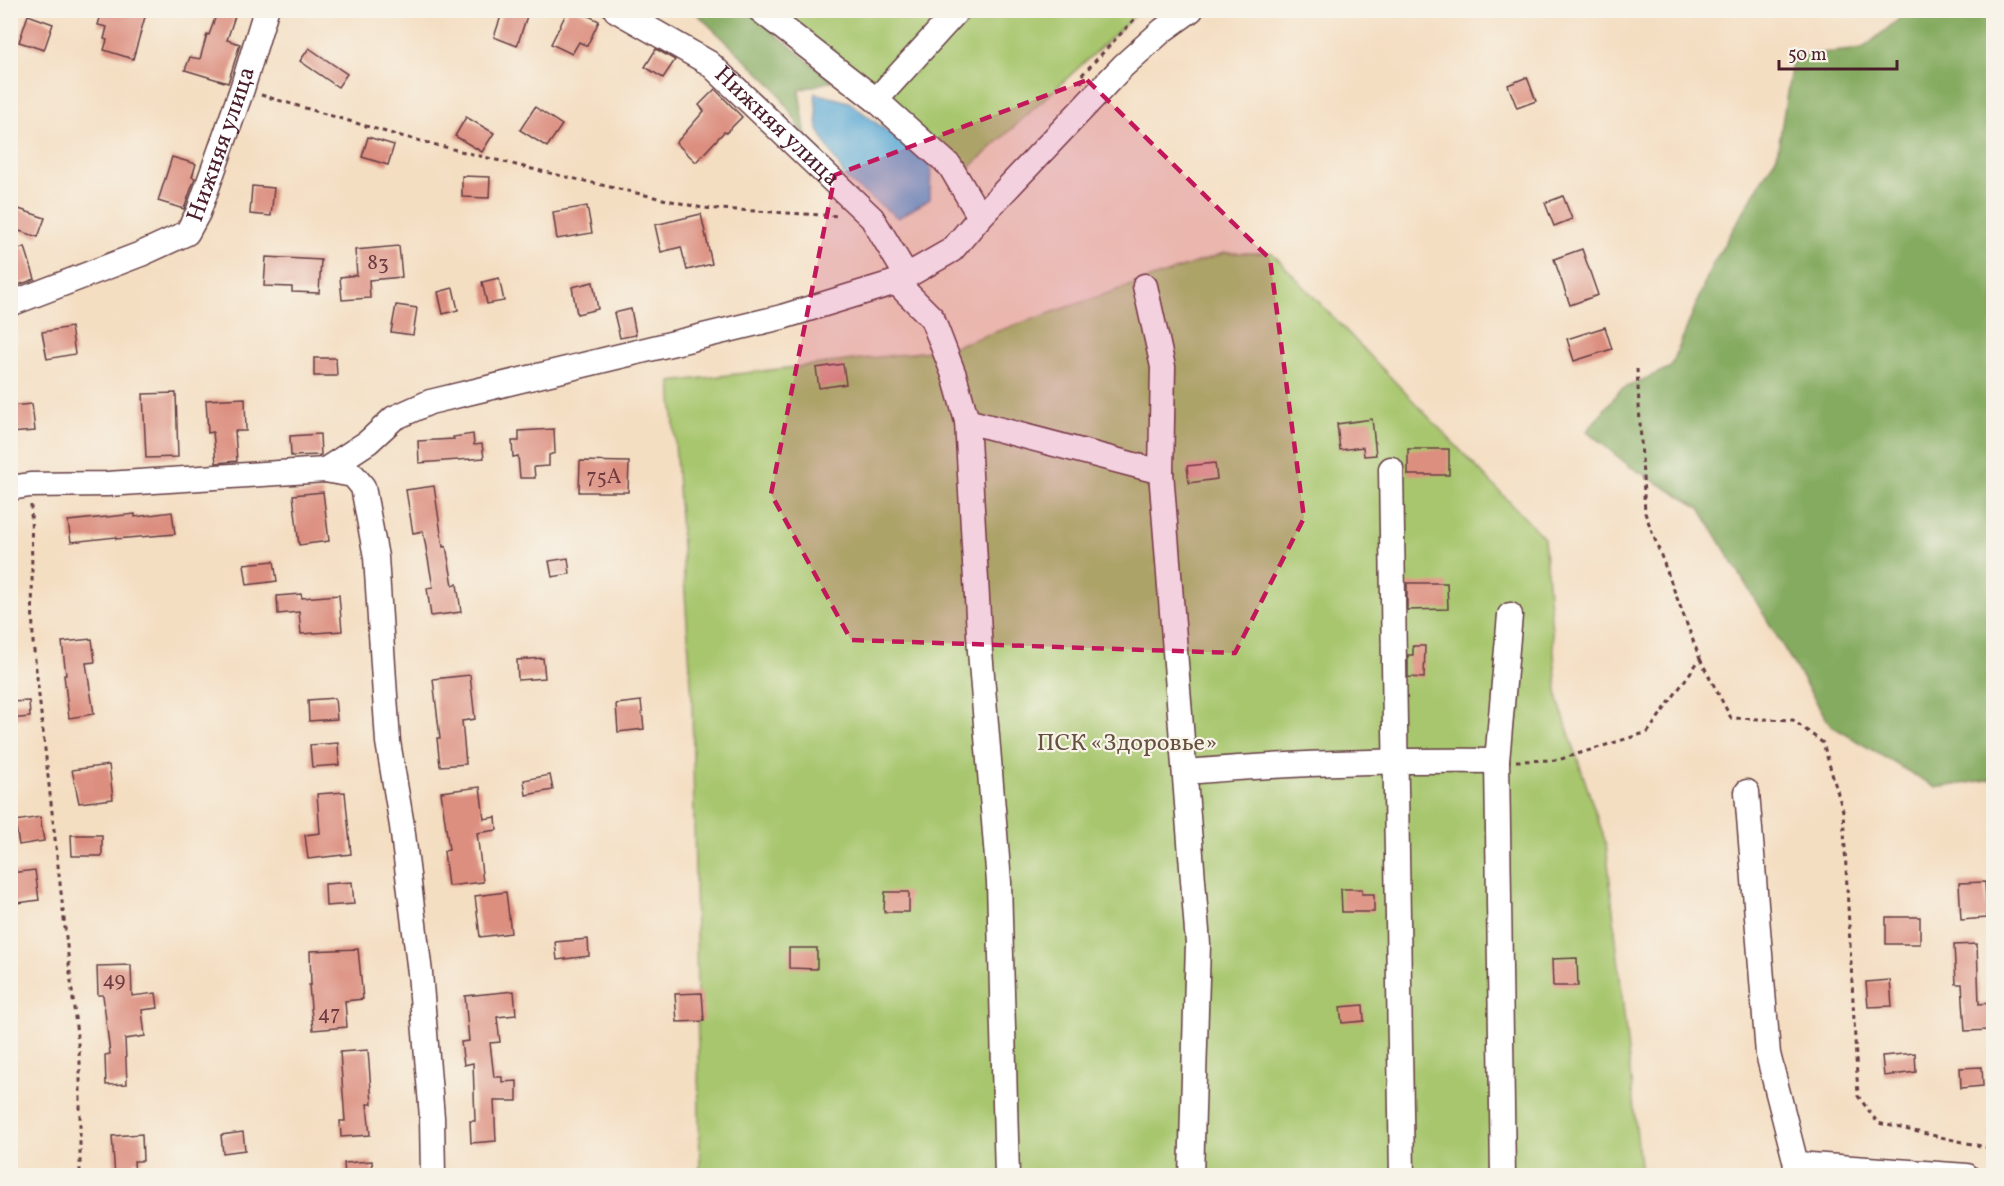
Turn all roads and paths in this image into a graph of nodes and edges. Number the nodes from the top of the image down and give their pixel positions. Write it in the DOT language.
graph roads {
  1 [pos="266,10"];
  2 [pos="616,10"];
  3 [pos="760,10"];
  4 [pos="958,10"];
  5 [pos="1191,10"];
  6 [pos="242,89"];
  7 [pos="876,100"];
  8 [pos="980,217"];
  9 [pos="872,218"];
  10 [pos="901,279"];
  11 [pos="1145,286"];
  12 [pos="10,304"];
  13 [pos="1636,369"];
  14 [pos="968,421"];
  15 [pos="1391,469"];
  16 [pos="325,470"];
  17 [pos="1161,472"];
  18 [pos="20,487"];
  19 [pos="1510,615"];
  20 [pos="1700,659"];
  21 [pos="1395,760"];
  22 [pos="1497,761"];
  23 [pos="1185,772"];
  24 [pos="1747,792"];
  25 [pos="1994,1149"];
  26 [pos="1795,1170"];
  27 [pos="80,1176"];
  28 [pos="433,1176"];
  29 [pos="1007,1176"];
  30 [pos="1191,1176"];
  31 [pos="1402,1176"];
  32 [pos="1503,1176"];
  33 [pos="1967,1176"];
  1 -- 6 [label="street, Нижняя улица"];
  2 -- 9 [label="street, Нижняя улица"];
  3 -- 7 [label="street"];
  4 -- 7 [label="street"];
  5 -- 8 [label="street"];
  6 -- 9 [label="path"];
  6 -- 12 [label="street, Нижняя улица"];
  7 -- 8 [label="street"];
  8 -- 10 [label="street"];
  9 -- 10 [label="street, Нижняя улица"];
  10 -- 14 [label="street, Нижняя улица"];
  10 -- 16 [label="street"];
  11 -- 17 [label="street"];
  13 -- 20 [label="path"];
  14 -- 17 [label="street"];
  14 -- 29 [label="street, Нижняя улица"];
  15 -- 21 [label="street"];
  16 -- 18 [label="street"];
  16 -- 28 [label="street"];
  17 -- 23 [label="street"];
  18 -- 27 [label="path"];
  19 -- 22 [label="street"];
  20 -- 22 [label="path"];
  20 -- 25 [label="path"];
  21 -- 22 [label="street"];
  21 -- 23 [label="street"];
  21 -- 31 [label="street"];
  22 -- 32 [label="street"];
  23 -- 30 [label="street"];
  24 -- 26 [label="street"];
  26 -- 33 [label="street"];
}
